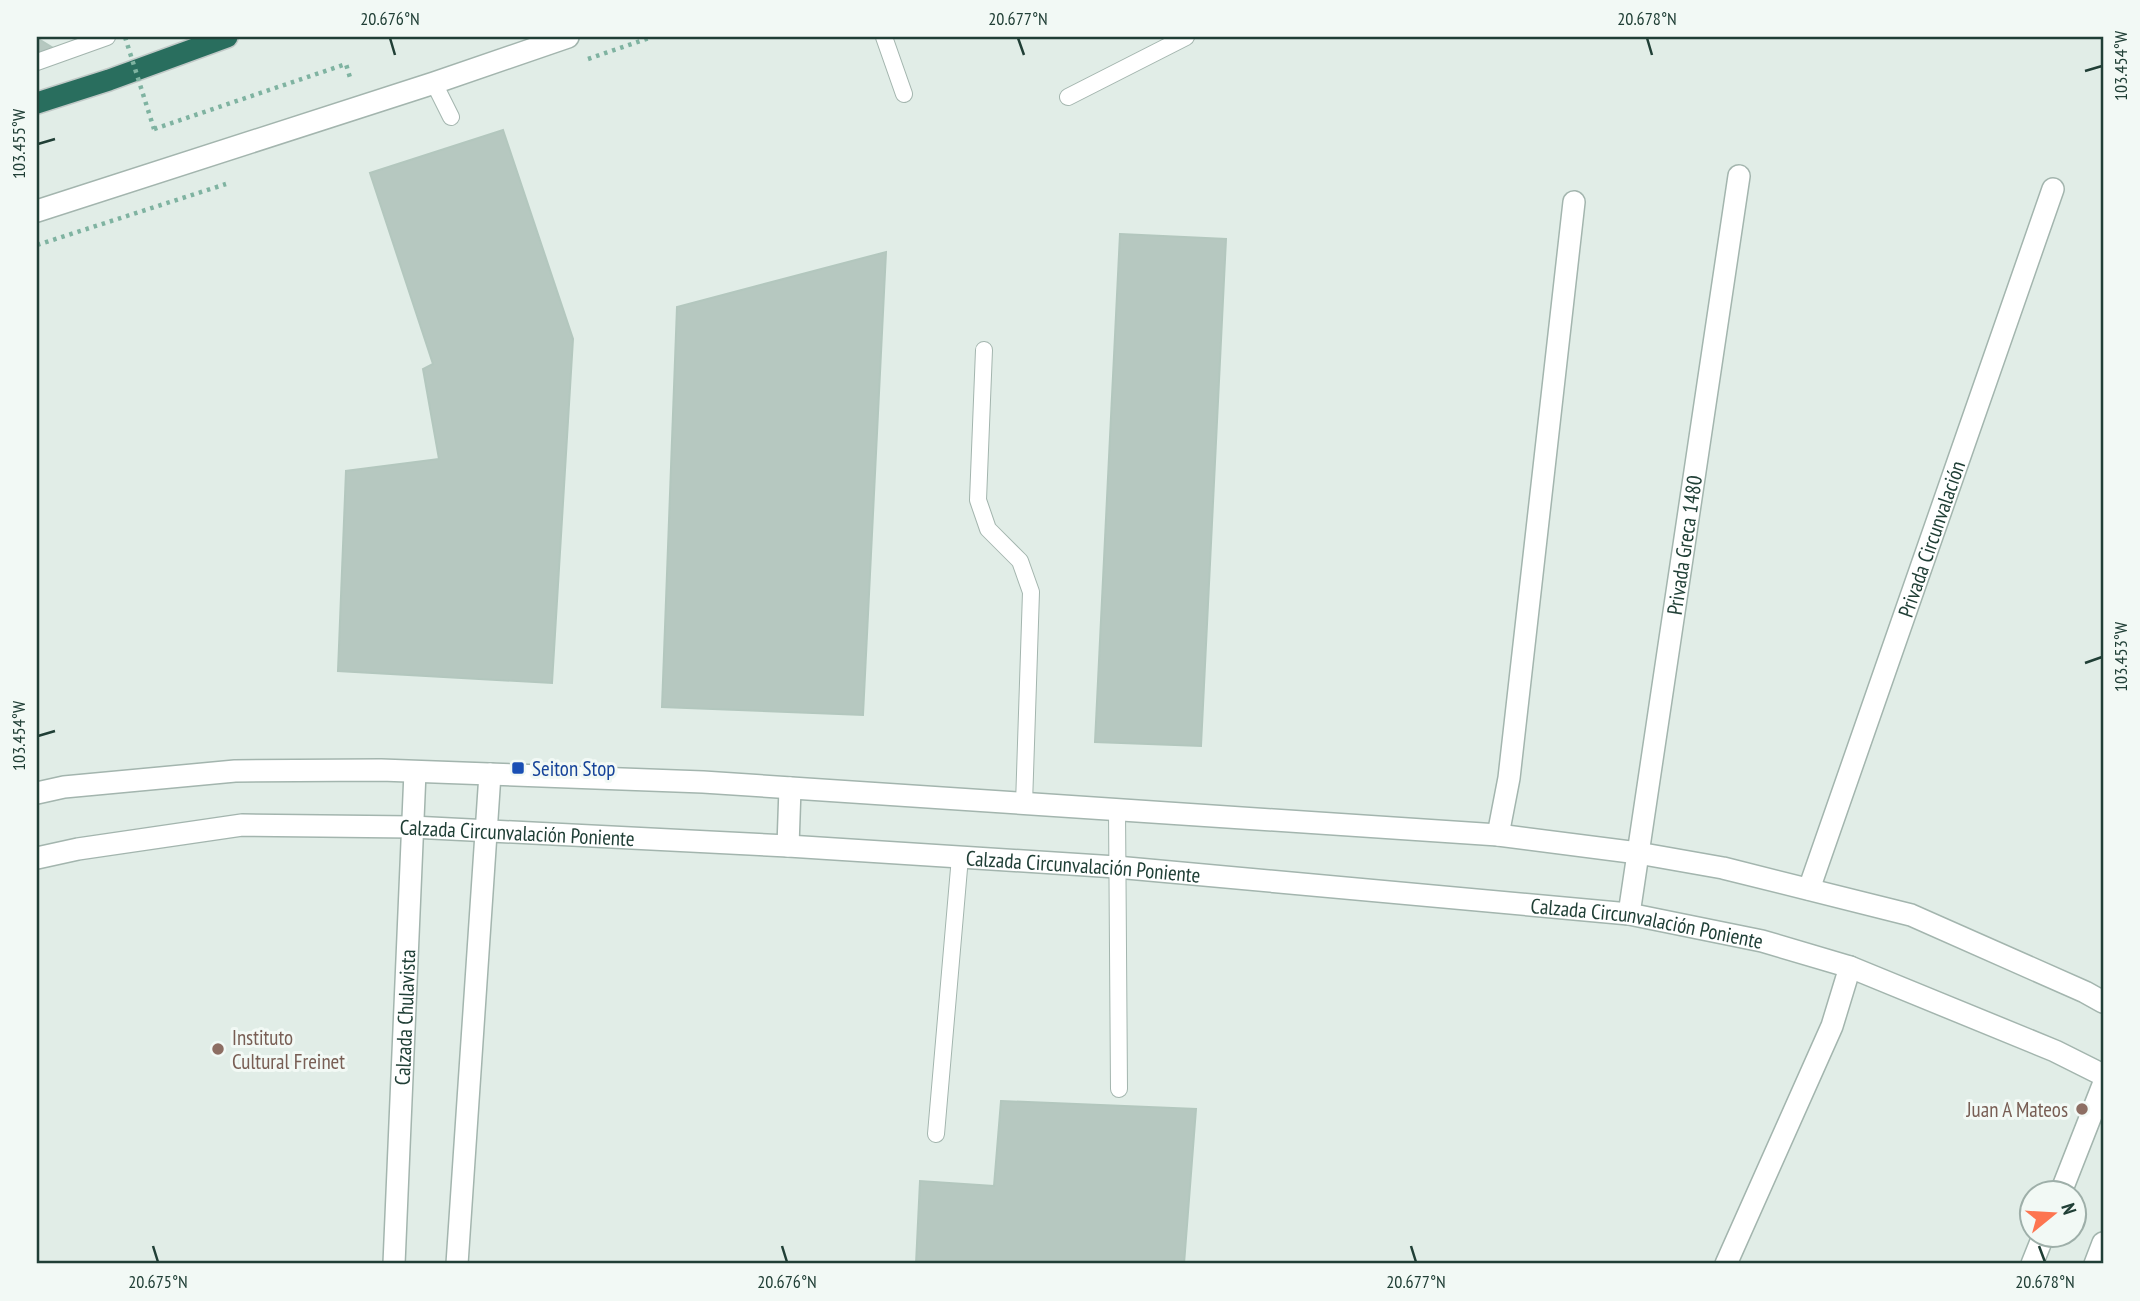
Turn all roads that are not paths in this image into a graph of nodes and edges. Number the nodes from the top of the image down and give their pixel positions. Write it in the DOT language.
graph roads {
  1 [pos="107,37"];
  2 [pos="227,37"];
  3 [pos="568,37"];
  4 [pos="884,37"];
  5 [pos="1186,37"];
  6 [pos="37,62"];
  7 [pos="109,80"];
  8 [pos="434,83"];
  9 [pos="904,94"];
  10 [pos="1068,97"];
  11 [pos="37,103"];
  12 [pos="37,110"];
  13 [pos="451,117"];
  14 [pos="1739,176"];
  15 [pos="2053,189"];
  16 [pos="1574,202"];
  17 [pos="37,211"];
  18 [pos="984,350"];
  19 [pos="415,772"];
  20 [pos="489,774"];
  21 [pos="790,788"];
  22 [pos="37,793"];
  23 [pos="1024,804"];
  24 [pos="1116,809"];
  25 [pos="412,827"];
  26 [pos="485,832"];
  27 [pos="1498,835"];
  28 [pos="788,846"];
  29 [pos="1638,853"];
  30 [pos="960,857"];
  31 [pos="37,858"];
  32 [pos="1116,867"];
  33 [pos="1809,889"];
  34 [pos="1629,914"];
  35 [pos="1850,967"];
  36 [pos="2103,1002"];
  37 [pos="2103,1075"];
  38 [pos="2103,1085"];
  39 [pos="1119,1089"];
  40 [pos="936,1134"];
  41 [pos="2066,1178"];
  42 [pos="2103,1243"];
  43 [pos="394,1264"];
  44 [pos="457,1264"];
  45 [pos="1726,1264"];
  46 [pos="2095,1264"];
  1 -- 6 [label="lane"];
  2 -- 7 [label="highway"];
  3 -- 8 [label="street"];
  4 -- 9 [label="lane"];
  5 -- 10 [label="lane"];
  7 -- 11 [label="highway"];
  7 -- 12 [label="highway"];
  8 -- 13 [label="lane"];
  8 -- 17 [label="street"];
  14 -- 29 [label="street, Privada Greca 1480"];
  15 -- 33 [label="street, Privada Circunvalación"];
  16 -- 27 [label="street"];
  18 -- 23 [label="lane"];
  19 -- 20 [label="street"];
  19 -- 22 [label="street"];
  19 -- 25 [label="street, Calzada Chulavista"];
  20 -- 21 [label="street"];
  20 -- 26 [label="street"];
  21 -- 23 [label="street"];
  21 -- 28 [label="street"];
  23 -- 24 [label="street"];
  24 -- 27 [label="street"];
  24 -- 32 [label="lane"];
  25 -- 26 [label="street, Calzada Circunvalación Poniente"];
  25 -- 31 [label="street, Calzada Circunvalación Poniente"];
  25 -- 43 [label="street, Calzada Chulavista"];
  26 -- 28 [label="street, Calzada Circunvalación Poniente"];
  26 -- 44 [label="street"];
  27 -- 29 [label="street"];
  28 -- 30 [label="street, Calzada Circunvalación Poniente"];
  29 -- 33 [label="street"];
  29 -- 34 [label="street, Privada Greca 1480"];
  30 -- 32 [label="street, Calzada Circunvalación Poniente"];
  30 -- 40 [label="lane"];
  32 -- 34 [label="street, Calzada Circunvalación Poniente"];
  32 -- 39 [label="lane"];
  33 -- 36 [label="street"];
  34 -- 35 [label="street, Calzada Circunvalación Poniente"];
  35 -- 37 [label="street, Calzada Circunvalación Poniente"];
  35 -- 45 [label="street"];
  38 -- 41 [label="street"];
  42 -- 46 [label="street"];
}
